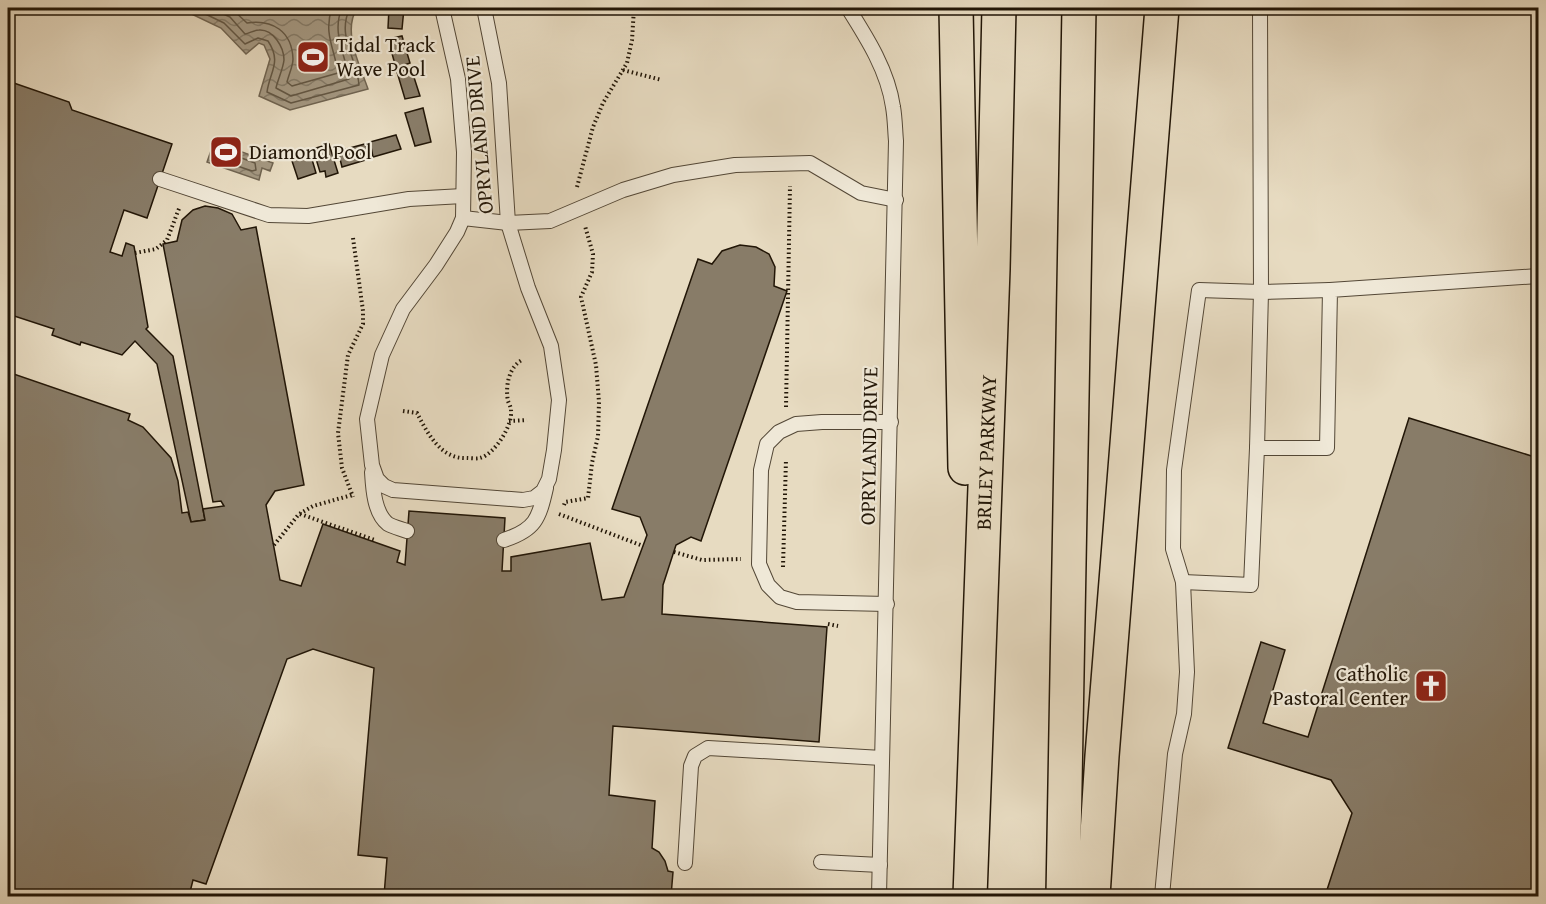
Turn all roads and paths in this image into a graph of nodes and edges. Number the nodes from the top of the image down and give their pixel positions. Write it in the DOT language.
graph roads {
  1 [pos="442,8"];
  2 [pos="484,8"];
  3 [pos="634,8"];
  4 [pos="848,8"];
  5 [pos="956,8"];
  6 [pos="999,8"];
  7 [pos="1079,8"];
  8 [pos="1162,8"];
  9 [pos="1260,8"];
  10 [pos="623,70"];
  11 [pos="662,80"];
  12 [pos="160,179"];
  13 [pos="186,188"];
  14 [pos="463,196"];
  15 [pos="896,200"];
  16 [pos="578,208"];
  17 [pos="463,218"];
  18 [pos="507,223"];
  19 [pos="353,238"];
  20 [pos="135,253"];
  21 [pos="1539,276"];
  22 [pos="1330,290"];
  23 [pos="1261,292"];
  24 [pos="522,360"];
  25 [pos="403,411"];
  26 [pos="527,420"];
  27 [pos="509,421"];
  28 [pos="891,423"];
  29 [pos="1257,448"];
  30 [pos="786,455"];
  31 [pos="372,465"];
  32 [pos="549,479"];
  33 [pos="299,514"];
  34 [pos="559,514"];
  35 [pos="553,524"];
  36 [pos="407,531"];
  37 [pos="504,540"];
  38 [pos="377,541"];
  39 [pos="274,545"];
  40 [pos="643,546"];
  41 [pos="674,552"];
  42 [pos="744,559"];
  43 [pos="783,567"];
  44 [pos="1183,582"];
  45 [pos="887,604"];
  46 [pos="882,758"];
  47 [pos="972,812"];
  48 [pos="821,861"];
  49 [pos="685,863"];
  50 [pos="880,865"];
  51 [pos="879,897"];
  52 [pos="970,897"];
  53 [pos="1063,897"];
  54 [pos="1093,897"];
  55 [pos="1162,897"];
  1 -- 14 [label="lane, OPRYLAND DRIVE"];
  2 -- 18 [label="lane, OPRYLAND DRIVE"];
  3 -- 10 [label="path"];
  4 -- 15 [label="lane, OPRYLAND DRIVE"];
  5 -- 47 [label="highway"];
  6 -- 47 [label="highway, BRILEY PARKWAY"];
  7 -- 53 [label="highway"];
  8 -- 54 [label="highway"];
  9 -- 23 [label="lane"];
  10 -- 11 [label="path"];
  10 -- 16 [label="path"];
  12 -- 13 [label="lane"];
  13 -- 14 [label="lane"];
  13 -- 20 [label="path"];
  14 -- 17 [label="lane, OPRYLAND DRIVE"];
  15 -- 16 [label="lane"];
  15 -- 28 [label="lane, OPRYLAND DRIVE"];
  16 -- 18 [label="lane"];
  16 -- 34 [label="path"];
  17 -- 18 [label="lane"];
  17 -- 31 [label="lane, OPRYLAND DRIVE"];
  18 -- 32 [label="lane, OPRYLAND DRIVE"];
  19 -- 33 [label="path"];
  21 -- 22 [label="lane"];
  22 -- 23 [label="lane"];
  22 -- 29 [label="lane"];
  23 -- 29 [label="lane"];
  23 -- 44 [label="lane"];
  24 -- 27 [label="path"];
  25 -- 27 [label="path"];
  26 -- 27 [label="path"];
  28 -- 45 [label="lane, OPRYLAND DRIVE"];
  28 -- 45 [label="lane"];
  29 -- 44 [label="lane"];
  30 -- 43 [label="path"];
  31 -- 32 [label="lane"];
  31 -- 36 [label="lane, OPRYLAND DRIVE"];
  32 -- 37 [label="lane, OPRYLAND DRIVE"];
  33 -- 38 [label="path"];
  33 -- 39 [label="path"];
  34 -- 35 [label="path"];
  34 -- 40 [label="path"];
  41 -- 42 [label="path"];
  44 -- 55 [label="lane"];
  45 -- 46 [label="lane, OPRYLAND DRIVE"];
  46 -- 49 [label="lane"];
  46 -- 50 [label="lane, OPRYLAND DRIVE"];
  47 -- 52 [label="highway, BRILEY PARKWAY"];
  48 -- 50 [label="lane"];
  50 -- 51 [label="lane, OPRYLAND DRIVE"];
}
